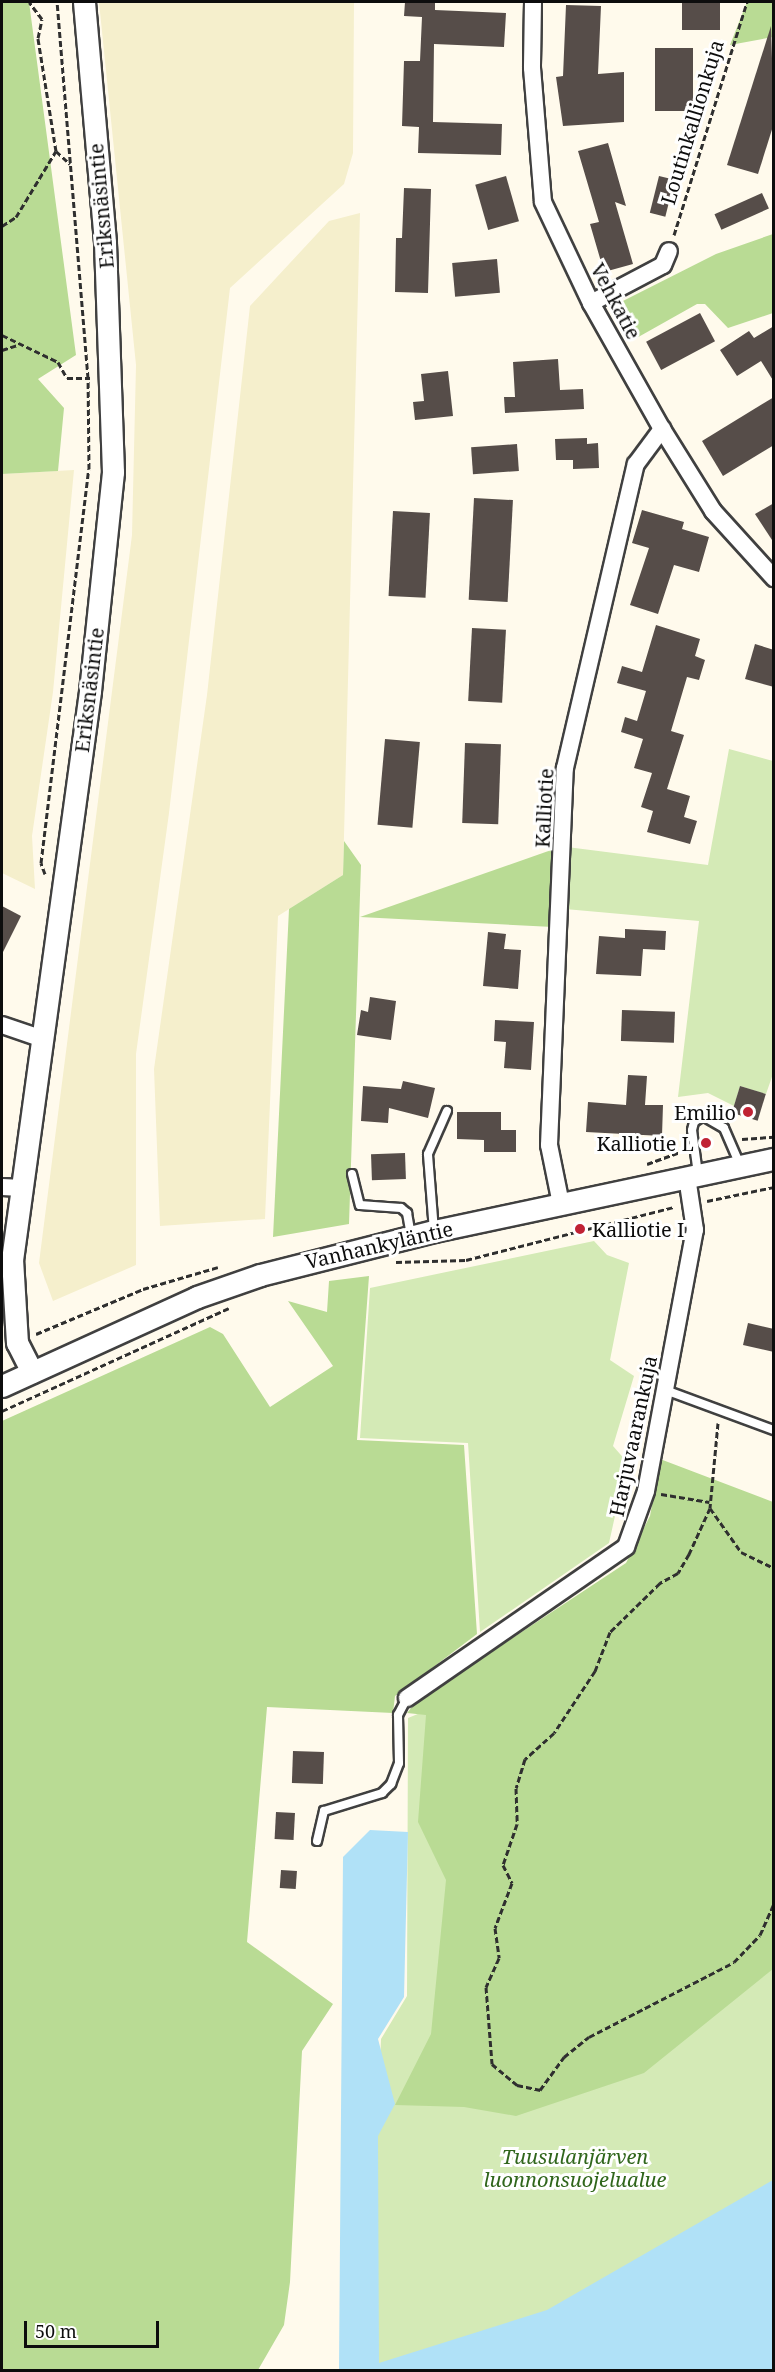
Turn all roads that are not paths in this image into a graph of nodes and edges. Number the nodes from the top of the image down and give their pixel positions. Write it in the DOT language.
graph roads {
  1 [pos="84,2"];
  2 [pos="533,2"];
  3 [pos="669,252"];
  4 [pos="591,303"];
  5 [pos="662,429"];
  6 [pos="774,578"];
  7 [pos="2,1025"];
  8 [pos="43,1038"];
  9 [pos="447,1112"];
  10 [pos="774,1159"];
  11 [pos="740,1166"];
  12 [pos="352,1174"];
  13 [pos="692,1176"];
  14 [pos="12,1188"];
  15 [pos="561,1204"];
  16 [pos="434,1231"];
  17 [pos="411,1237"];
  18 [pos="32,1372"];
  19 [pos="2,1386"];
  20 [pos="665,1390"];
  21 [pos="774,1430"];
  22 [pos="407,1698"];
  23 [pos="317,1841"];
  1 -- 8 [label="street, Eriksnäsintie"];
  2 -- 4 [label="street, Vehkatie"];
  3 -- 4 [label="street"];
  4 -- 5 [label="street, Vehkatie"];
  5 -- 6 [label="street, Vehkatie"];
  5 -- 15 [label="street, Kalliotie"];
  7 -- 8 [label="street"];
  8 -- 14 [label="street, Eriksnäsintie"];
  9 -- 16 [label="lane"];
  10 -- 11 [label="street, Vanhankyläntie"];
  11 -- 13 [label="street, Vanhankyläntie"];
  11 -- 13 [label="lane"];
  12 -- 17 [label="lane"];
  13 -- 15 [label="street, Vanhankyläntie"];
  13 -- 20 [label="street, Harjuvaarankuja"];
  14 -- 18 [label="street, Eriksnäsintie"];
  15 -- 16 [label="street, Vanhankyläntie"];
  16 -- 17 [label="street, Vanhankyläntie"];
  17 -- 18 [label="street, Vanhankyläntie"];
  18 -- 19 [label="street, Vanhankyläntie"];
  20 -- 21 [label="lane"];
  20 -- 22 [label="street, Harjuvaarankuja"];
  22 -- 23 [label="lane"];
}
